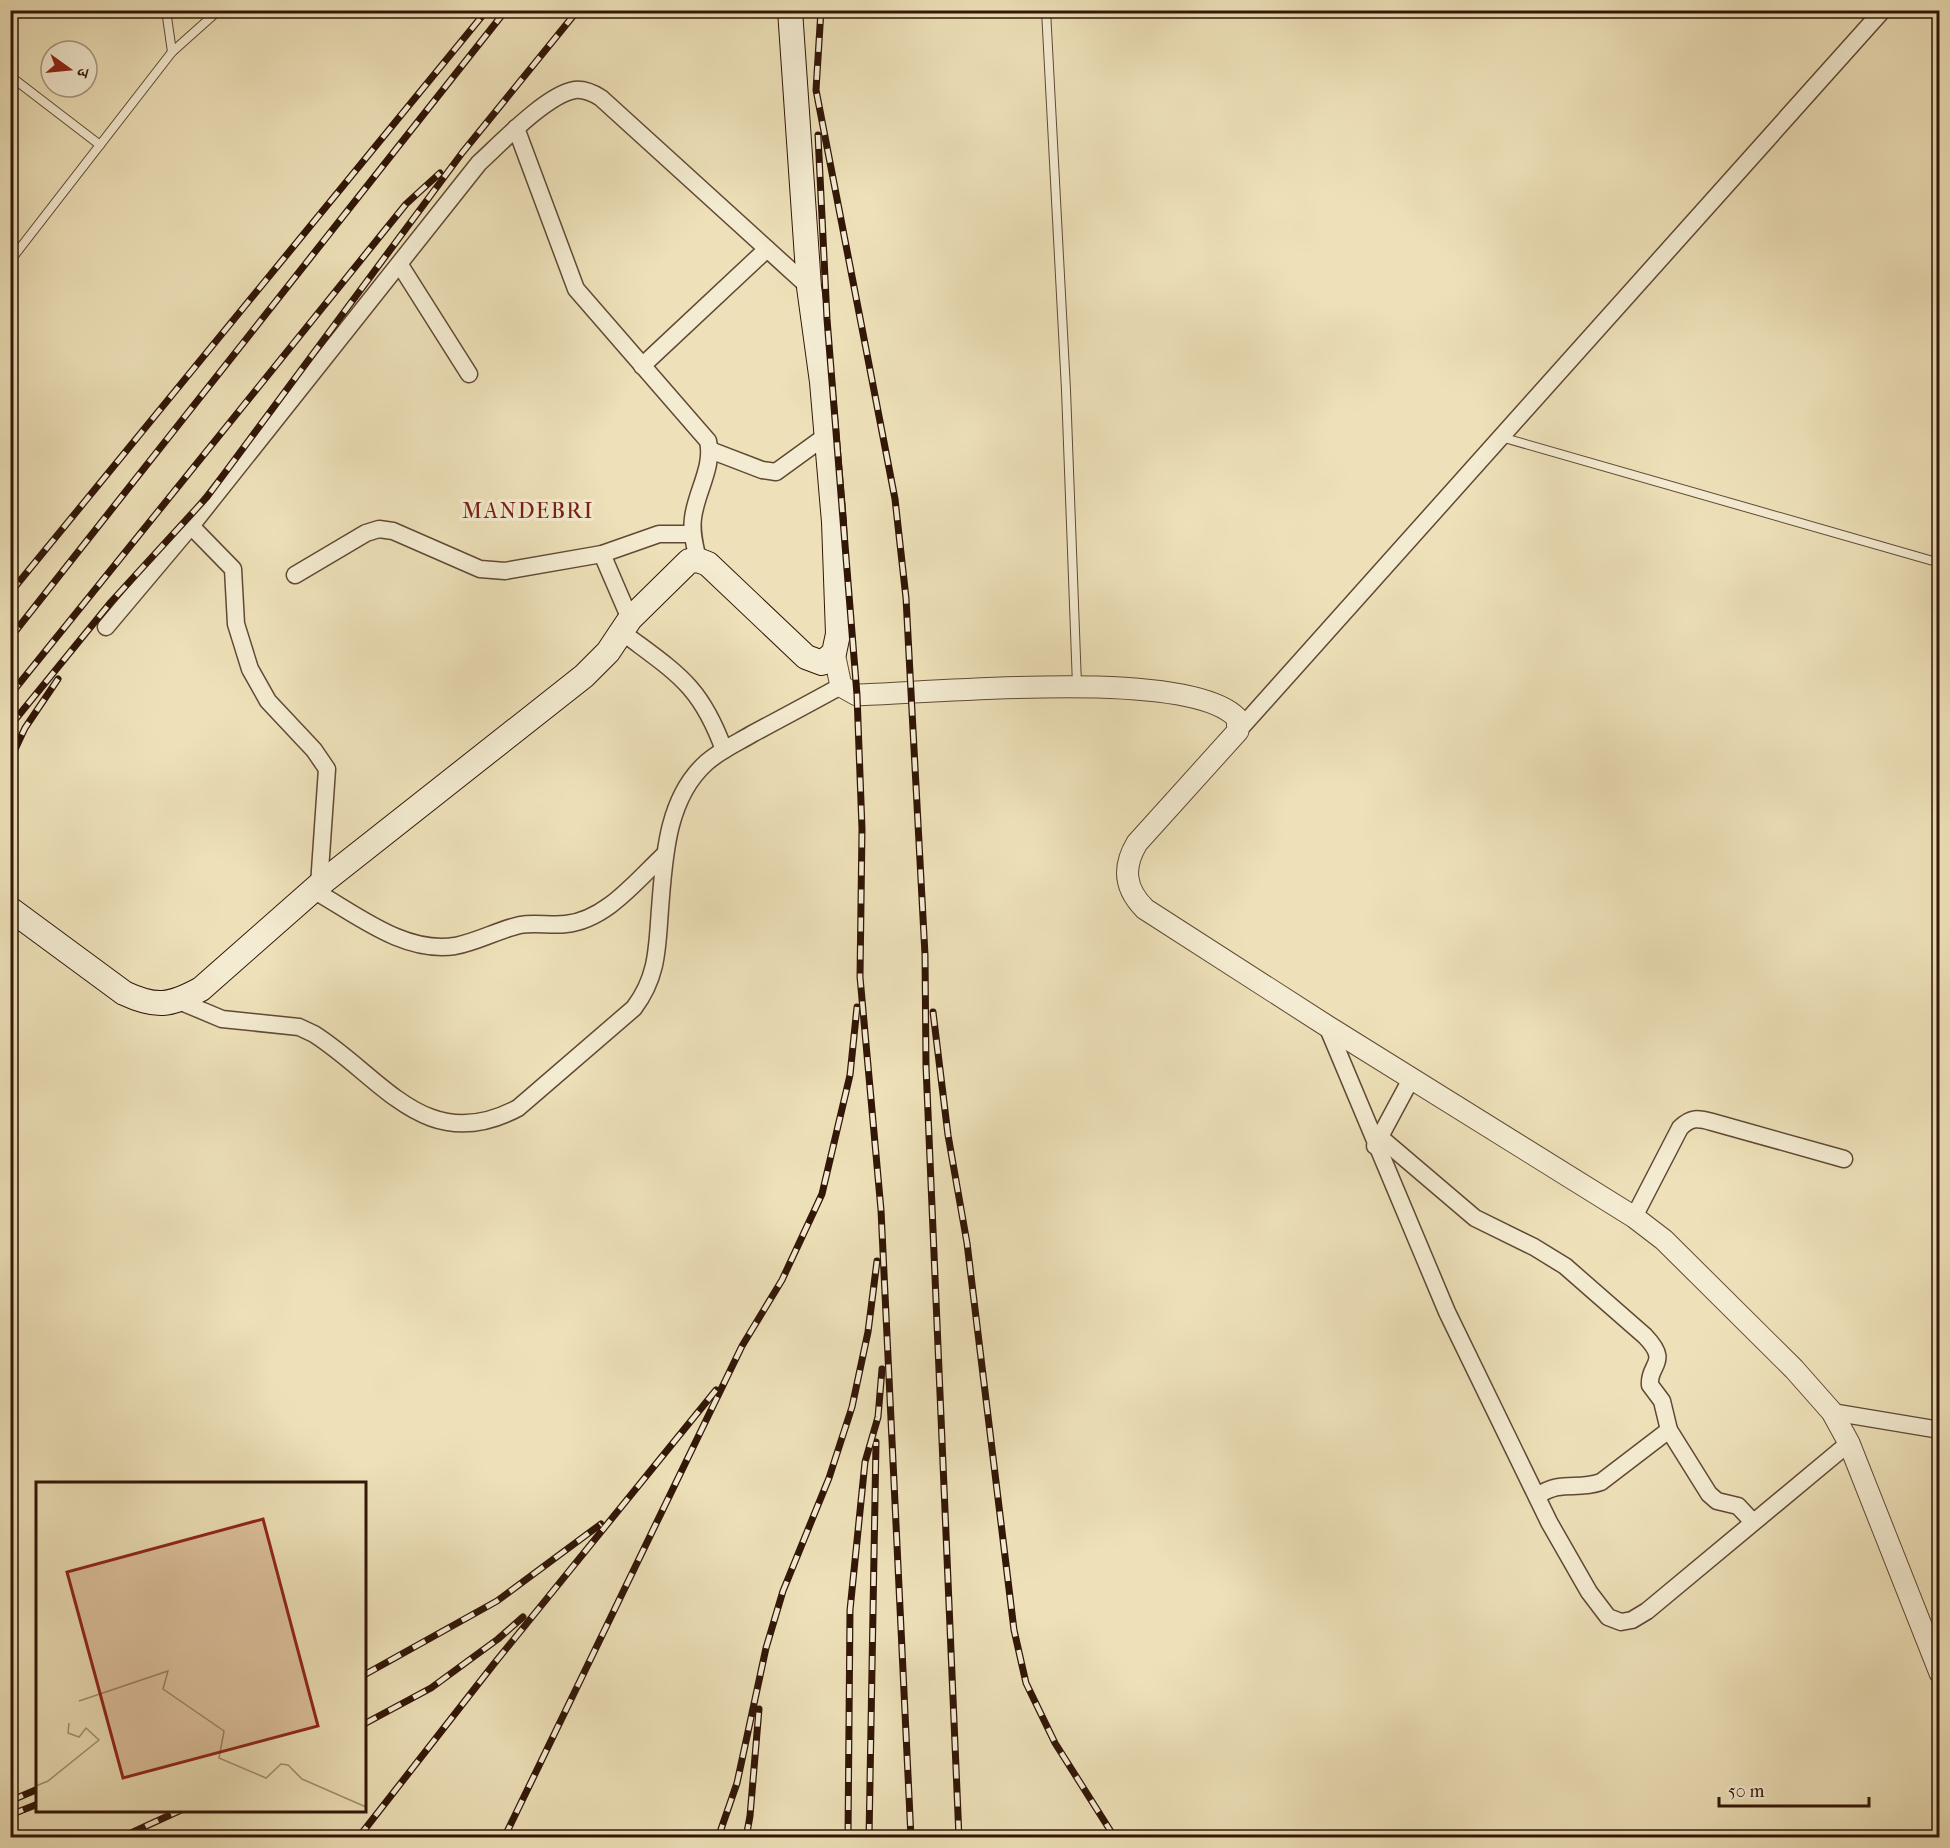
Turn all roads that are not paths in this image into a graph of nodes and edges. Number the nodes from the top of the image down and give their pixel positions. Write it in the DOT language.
graph roads {
  1 [pos="166,10"];
  2 [pos="219,10"];
  3 [pos="790,10"];
  4 [pos="1046,10"];
  5 [pos="1883,10"];
  6 [pos="172,52"];
  7 [pos="10,76"];
  8 [pos="516,128"];
  9 [pos="100,145"];
  10 [pos="767,249"];
  11 [pos="10,261"];
  12 [pos="400,265"];
  13 [pos="809,287"];
  14 [pos="642,366"];
  15 [pos="469,374"];
  16 [pos="827,435"];
  17 [pos="1501,437"];
  18 [pos="710,450"];
  19 [pos="191,526"];
  20 [pos="692,534"];
  21 [pos="602,554"];
  22 [pos="698,560"];
  23 [pos="1940,563"];
  24 [pos="295,575"];
  25 [pos="626,626"];
  26 [pos="106,627"];
  27 [pos="834,653"];
  28 [pos="841,686"];
  29 [pos="1077,686"];
  30 [pos="1238,731"];
  31 [pos="724,750"];
  32 [pos="664,855"];
  33 [pos="316,887"];
  34 [pos="10,909"];
  35 [pos="179,1001"];
  36 [pos="1326,1026"];
  37 [pos="1411,1079"];
  38 [pos="1378,1142"];
  39 [pos="1844,1159"];
  40 [pos="1634,1217"];
  41 [pos="1832,1412"];
  42 [pos="1669,1430"];
  43 [pos="1940,1430"];
  44 [pos="1849,1443"];
  45 [pos="1537,1496"];
  46 [pos="1753,1522"];
  47 [pos="1940,1673"];
  1 -- 6 [label="lane"];
  2 -- 6 [label="lane"];
  3 -- 13 [label="main road"];
  4 -- 29 [label="lane"];
  5 -- 17 [label="street"];
  6 -- 9 [label="lane"];
  7 -- 9 [label="lane"];
  8 -- 10 [label="street"];
  8 -- 12 [label="street"];
  8 -- 14 [label="street"];
  9 -- 11 [label="lane"];
  10 -- 13 [label="street"];
  10 -- 14 [label="street"];
  12 -- 15 [label="street"];
  12 -- 19 [label="street"];
  13 -- 16 [label="main road"];
  14 -- 18 [label="street"];
  16 -- 18 [label="street"];
  16 -- 27 [label="main road"];
  17 -- 23 [label="lane"];
  17 -- 30 [label="street"];
  18 -- 20 [label="street"];
  19 -- 26 [label="street"];
  19 -- 33 [label="street"];
  20 -- 21 [label="street"];
  20 -- 22 [label="street"];
  21 -- 24 [label="street"];
  21 -- 25 [label="street"];
  22 -- 25 [label="main road"];
  22 -- 27 [label="main road"];
  25 -- 31 [label="street"];
  25 -- 33 [label="main road"];
  27 -- 28 [label="street"];
  28 -- 29 [label="street"];
  28 -- 31 [label="street"];
  29 -- 30 [label="street"];
  30 -- 36 [label="street"];
  31 -- 32 [label="street"];
  32 -- 33 [label="street"];
  32 -- 35 [label="street"];
  33 -- 35 [label="main road"];
  34 -- 35 [label="main road"];
  36 -- 37 [label="street"];
  36 -- 38 [label="street"];
  37 -- 38 [label="street"];
  37 -- 40 [label="street"];
  38 -- 42 [label="street"];
  38 -- 45 [label="street"];
  39 -- 40 [label="street"];
  40 -- 41 [label="street"];
  41 -- 43 [label="street"];
  41 -- 44 [label="street"];
  42 -- 45 [label="street"];
  42 -- 46 [label="street"];
  44 -- 46 [label="street"];
  44 -- 47 [label="street"];
  45 -- 46 [label="street"];
}
